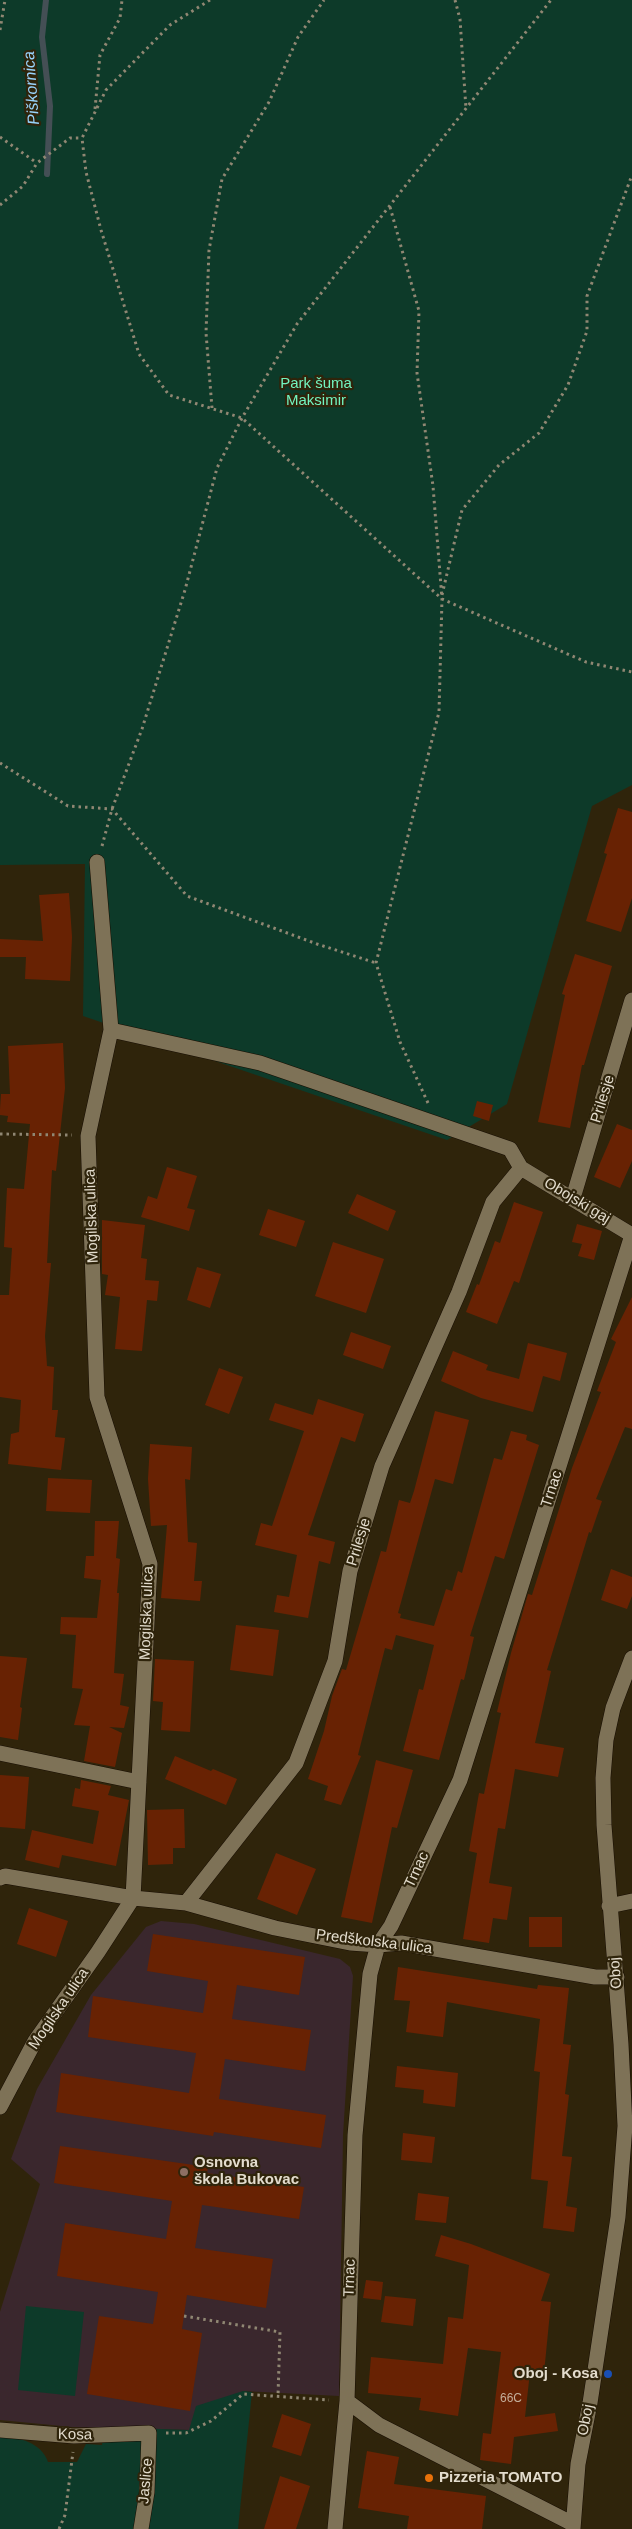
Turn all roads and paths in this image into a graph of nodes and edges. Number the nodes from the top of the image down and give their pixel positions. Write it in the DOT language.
graph roads {
  1 [pos="5,0"];
  2 [pos="122,0"];
  3 [pos="210,0"];
  4 [pos="324,0"];
  5 [pos="455,0"];
  6 [pos="551,0"];
  7 [pos="0,30"];
  8 [pos="466,109"];
  9 [pos="94,113"];
  10 [pos="0,137"];
  11 [pos="82,138"];
  12 [pos="37,163"];
  13 [pos="632,175"];
  14 [pos="0,205"];
  15 [pos="390,206"];
  16 [pos="212,408"];
  17 [pos="242,418"];
  18 [pos="442,599"];
  19 [pos="632,672"];
  20 [pos="0,763"];
  21 [pos="112,809"];
  22 [pos="97,862"];
  23 [pos="376,963"];
  24 [pos="632,1000"];
  25 [pos="111,1030"];
  26 [pos="438,1123"];
  27 [pos="0,1134"];
  28 [pos="88,1136"];
  29 [pos="521,1168"];
  30 [pos="573,1198"];
  31 [pos="632,1235"];
  32 [pos="632,1658"];
  33 [pos="0,1753"];
  34 [pos="139,1782"];
  35 [pos="0,1878"];
  36 [pos="134,1898"];
  37 [pos="632,1901"];
  38 [pos="186,1903"];
  39 [pos="609,1906"];
  40 [pos="378,1945"];
  41 [pos="617,1977"];
  42 [pos="0,2106"];
  43 [pos="625,2216"];
  44 [pos="184,2316"];
  45 [pos="278,2396"];
  46 [pos="347,2401"];
  47 [pos="0,2430"];
  48 [pos="149,2434"];
  49 [pos="74,2436"];
  50 [pos="573,2527"];
  51 [pos="59,2529"];
  52 [pos="140,2529"];
  53 [pos="336,2529"];
  1 -- 7 [label="path"];
  2 -- 9 [label="path"];
  3 -- 9 [label="path"];
  4 -- 16 [label="path"];
  5 -- 8 [label="path"];
  6 -- 8 [label="path"];
  8 -- 15 [label="path"];
  9 -- 11 [label="path"];
  10 -- 12 [label="path"];
  11 -- 12 [label="path"];
  11 -- 16 [label="path"];
  12 -- 14 [label="path"];
  13 -- 18 [label="path"];
  15 -- 17 [label="path"];
  15 -- 18 [label="path"];
  16 -- 17 [label="path"];
  17 -- 18 [label="path"];
  17 -- 21 [label="path"];
  18 -- 19 [label="path"];
  18 -- 23 [label="path"];
  20 -- 21 [label="path"];
  21 -- 22 [label="path"];
  21 -- 23 [label="path"];
  22 -- 25 [label="street, Mogilska ulica"];
  23 -- 26 [label="path"];
  24 -- 30 [label="street, Prilesje"];
  25 -- 26 [label="street"];
  25 -- 28 [label="street, Mogilska ulica"];
  26 -- 29 [label="street"];
  27 -- 28 [label="path"];
  28 -- 34 [label="street, Mogilska ulica"];
  29 -- 30 [label="street, Obojski gaj"];
  29 -- 38 [label="street, Prilesje"];
  30 -- 31 [label="street, Obojski gaj"];
  31 -- 40 [label="street, Trnac"];
  32 -- 39 [label="street, Oboj"];
  33 -- 34 [label="street"];
  34 -- 36 [label="street, Mogilska ulica"];
  35 -- 36 [label="street, Predškolska ulica"];
  36 -- 38 [label="street, Predškolska ulica"];
  36 -- 42 [label="street, Mogilska ulica"];
  37 -- 39 [label="street"];
  38 -- 40 [label="street, Predškolska ulica"];
  39 -- 41 [label="street, Oboj"];
  40 -- 41 [label="street, Predškolska ulica"];
  40 -- 46 [label="street, Trnac"];
  41 -- 43 [label="street, Oboj"];
  43 -- 50 [label="street, Oboj"];
  44 -- 45 [label="path"];
  45 -- 46 [label="path"];
  45 -- 48 [label="path"];
  46 -- 50 [label="street"];
  46 -- 53 [label="street, Trnac"];
  47 -- 49 [label="street, Kosa"];
  48 -- 49 [label="street, Kosa"];
  48 -- 52 [label="street, Jaslice"];
  49 -- 51 [label="path"];
}
